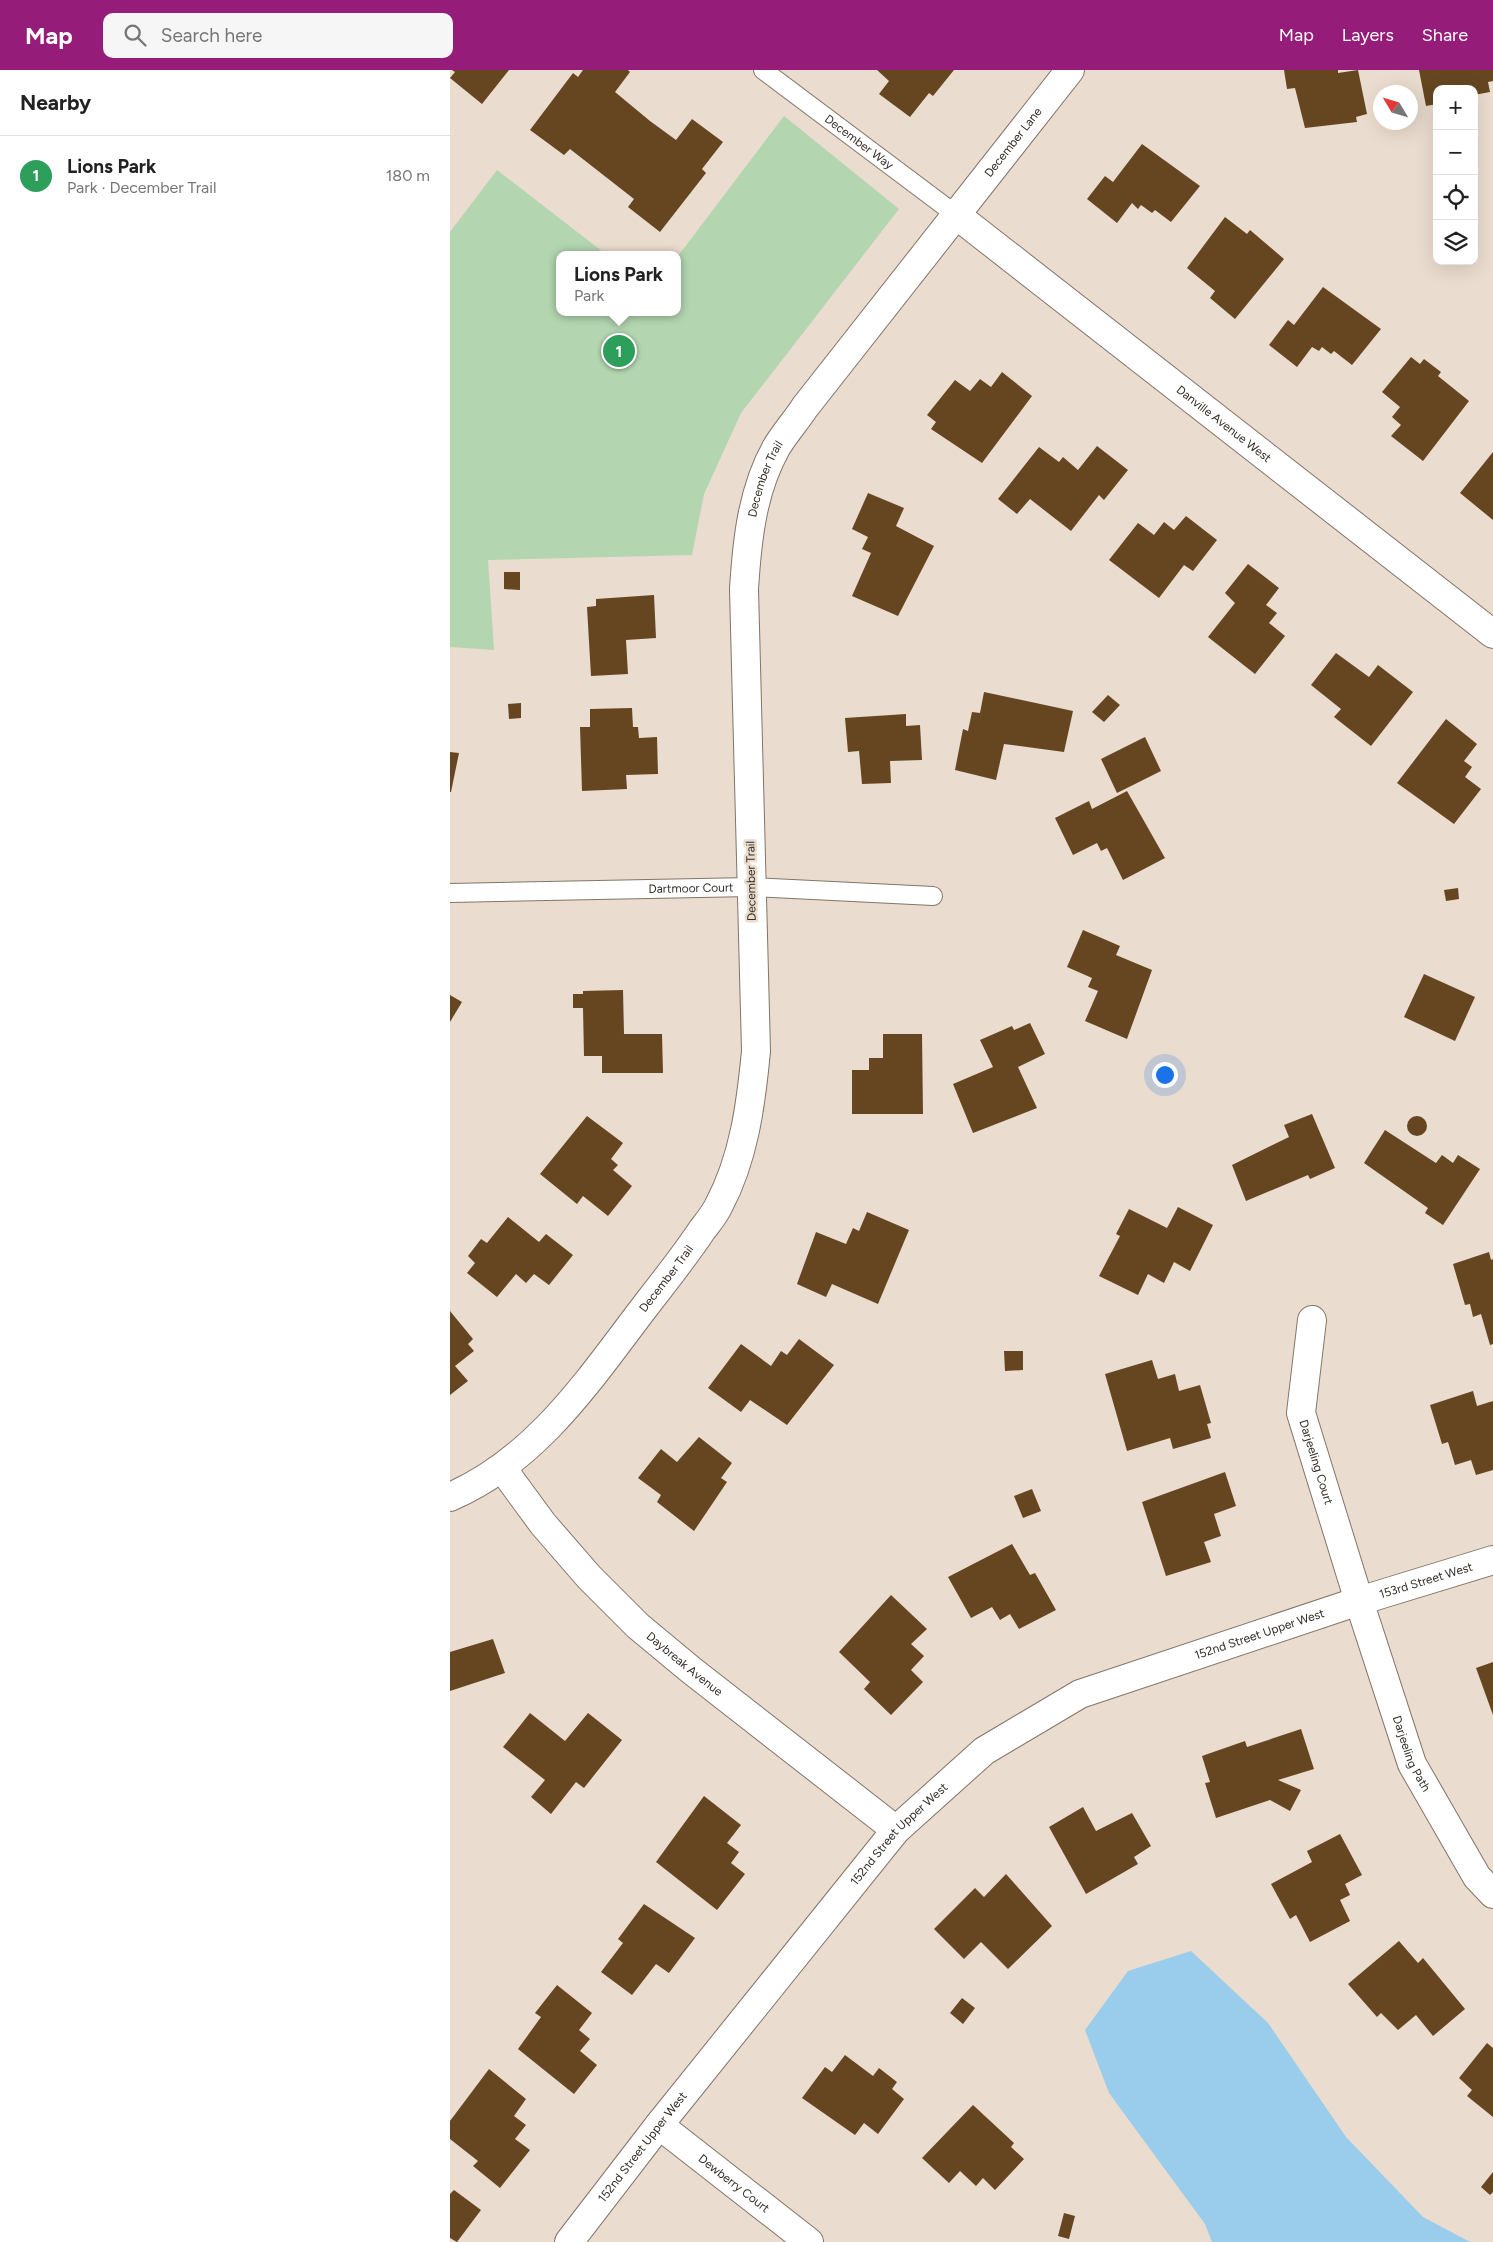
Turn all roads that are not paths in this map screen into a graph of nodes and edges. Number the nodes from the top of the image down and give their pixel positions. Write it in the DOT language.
graph roads {
  1 [pos="763,70"];
  2 [pos="1070,70"];
  3 [pos="955,214"];
  4 [pos="1493,634"];
  5 [pos="751,887"];
  6 [pos="450,893"];
  7 [pos="933,896"];
  8 [pos="1312,1320"];
  9 [pos="502,1468"];
  10 [pos="450,1497"];
  11 [pos="1493,1560"];
  12 [pos="1359,1601"];
  13 [pos="896,1830"];
  14 [pos="1493,1894"];
  15 [pos="659,2125"];
  16 [pos="569,2242"];
  17 [pos="809,2242"];
  1 -- 3 [label="lane, December Way"];
  2 -- 3 [label="street, December Lane"];
  3 -- 4 [label="street, Danville Avenue West"];
  3 -- 5 [label="street, December Trail"];
  5 -- 6 [label="lane, Dartmoor Court"];
  5 -- 7 [label="lane, Dartmoor Court"];
  5 -- 9 [label="street, December Trail"];
  8 -- 12 [label="street, Darjeeling Court"];
  9 -- 10 [label="street, December Trail"];
  9 -- 13 [label="street, Daybreak Avenue"];
  11 -- 12 [label="street, 153rd Street West"];
  12 -- 13 [label="street, 152nd Street Upper West"];
  12 -- 14 [label="street, Darjeeling Path"];
  13 -- 15 [label="street, 152nd Street Upper West"];
  15 -- 16 [label="street, 152nd Street Upper West"];
  15 -- 17 [label="street, Dewberry Court"];
}
